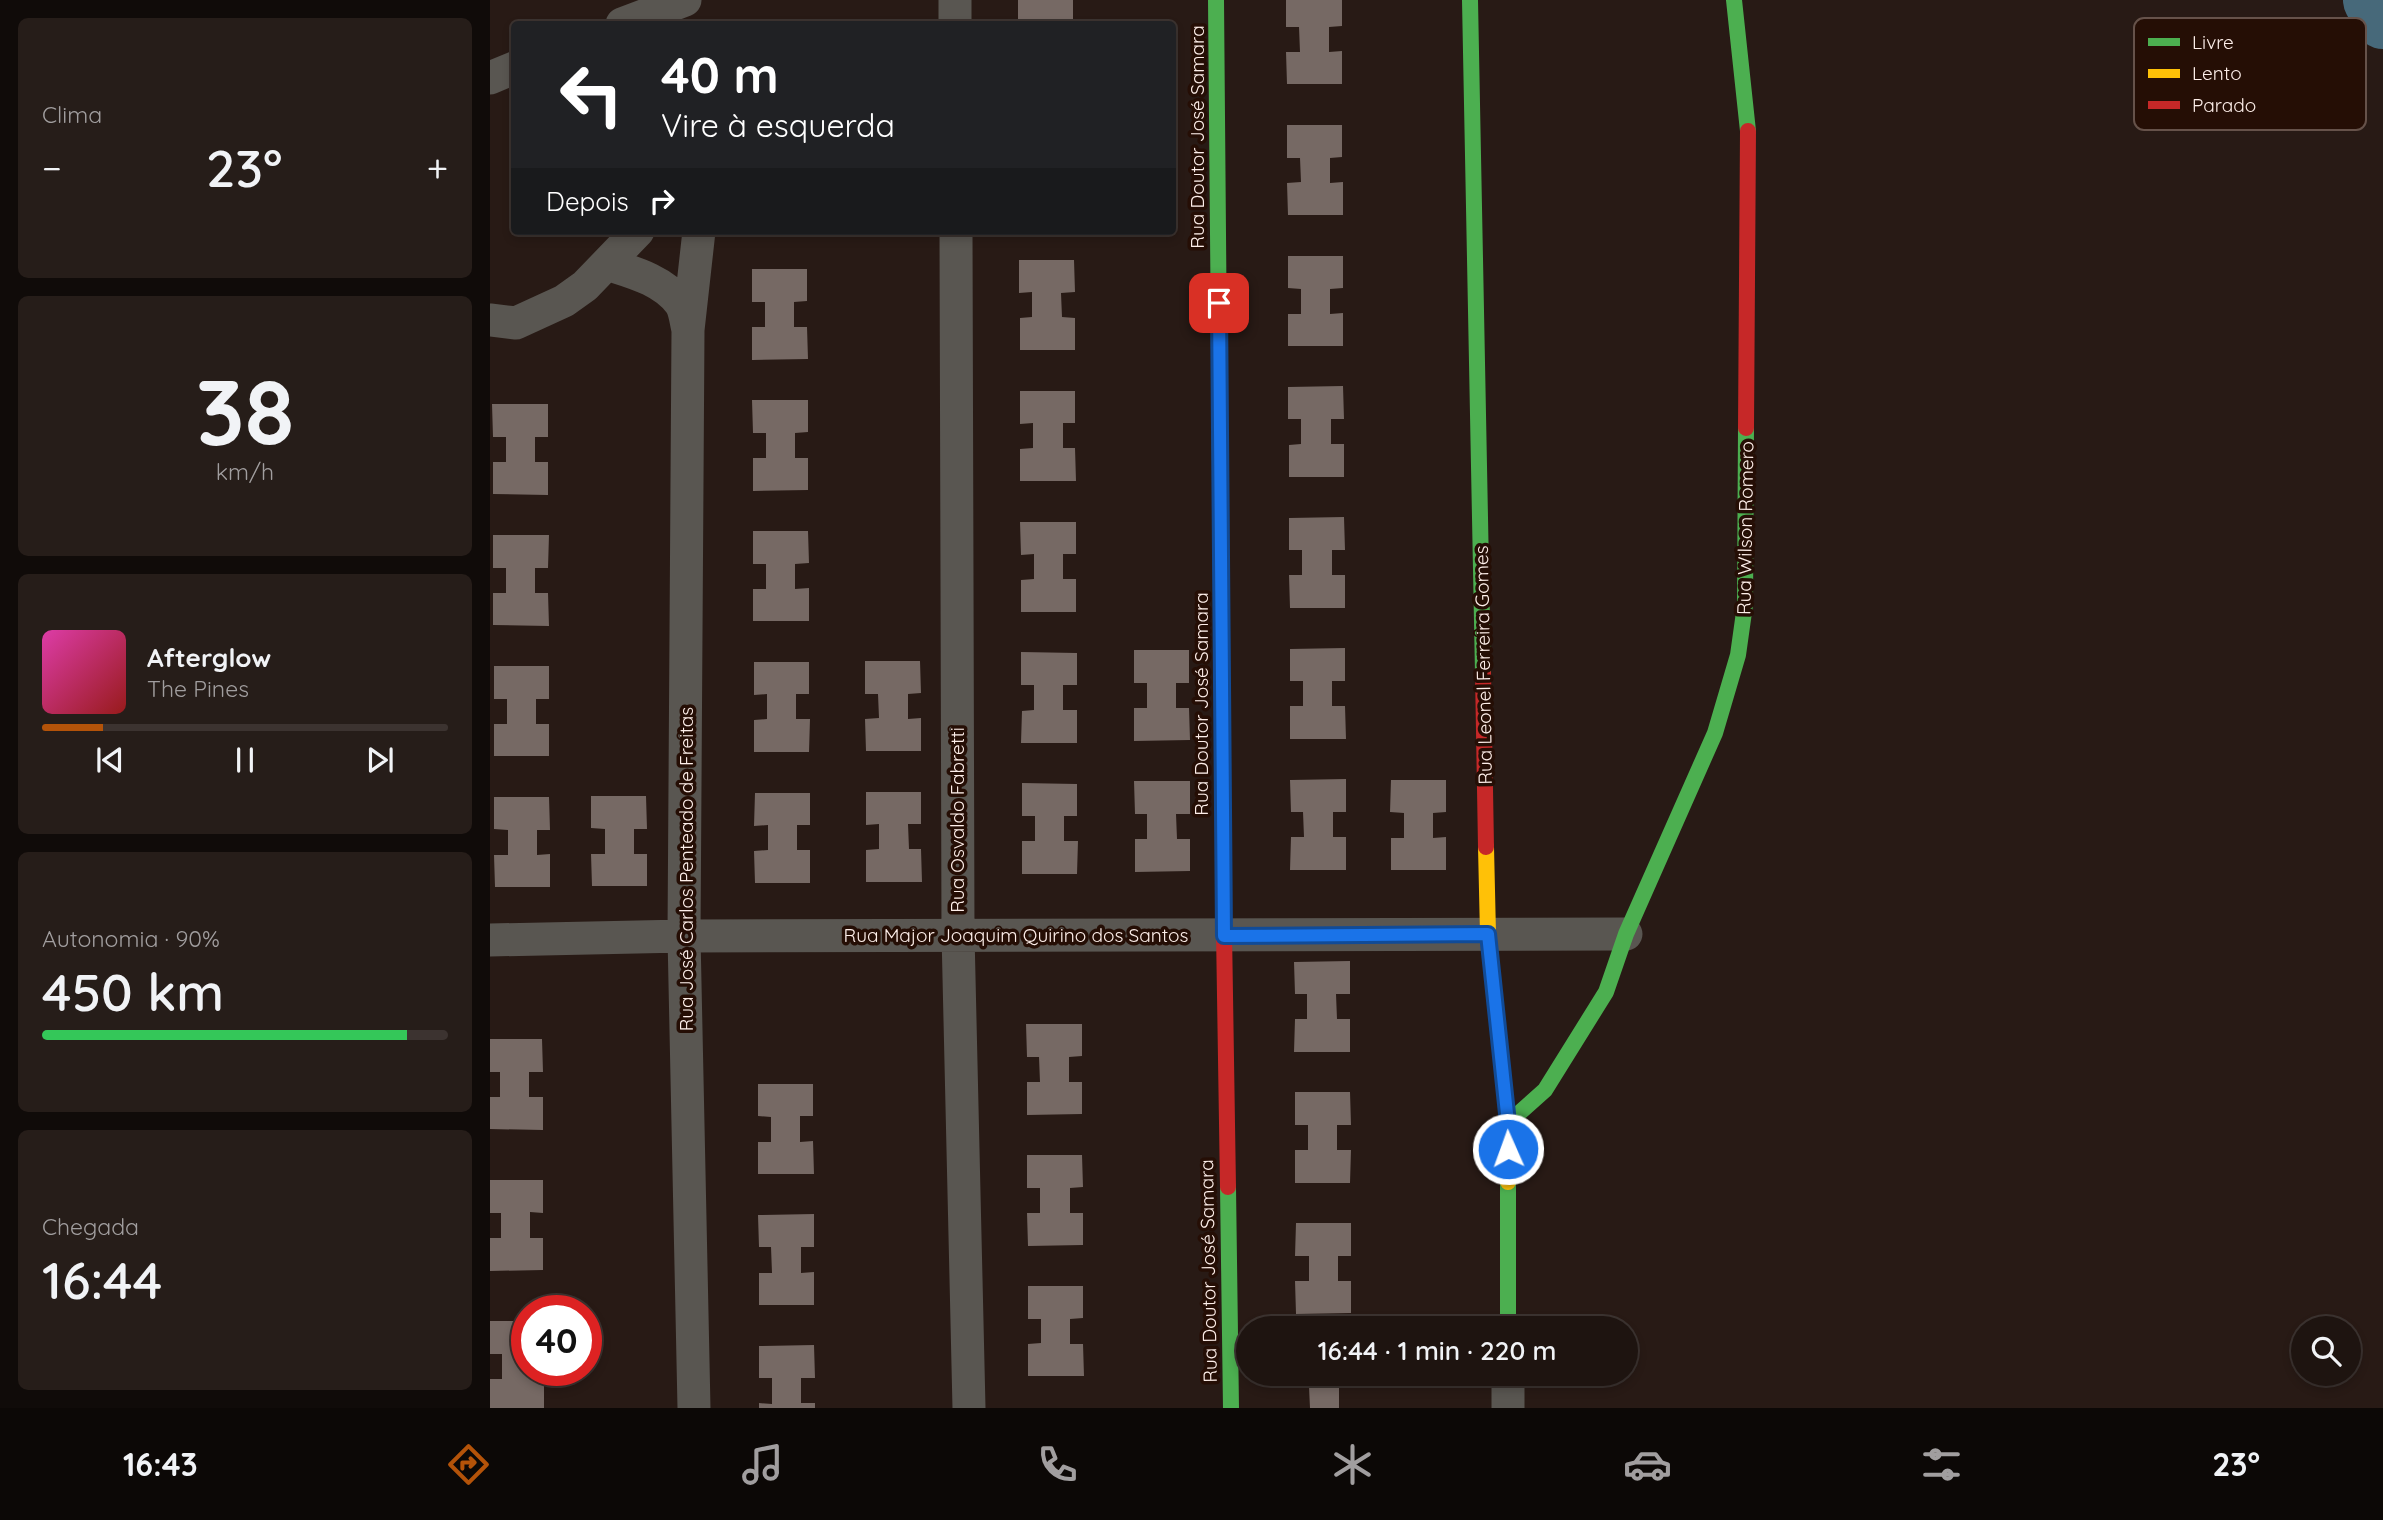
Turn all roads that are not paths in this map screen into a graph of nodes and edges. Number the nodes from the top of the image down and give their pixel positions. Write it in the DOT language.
graph roads {
  1 [pos="685,0"];
  2 [pos="701,0"];
  3 [pos="955,0"];
  4 [pos="1216,0"];
  5 [pos="1470,0"];
  6 [pos="1734,0"];
  7 [pos="630,21"];
  8 [pos="698,21"];
  9 [pos="955,21"];
  10 [pos="511,69"];
  11 [pos="490,78"];
  12 [pos="634,235"];
  13 [pos="699,235"];
  14 [pos="956,235"];
  15 [pos="607,264"];
  16 [pos="490,320"];
  17 [pos="688,330"];
  18 [pos="958,934"];
  19 [pos="1488,934"];
  20 [pos="1626,934"];
  21 [pos="684,936"];
  22 [pos="1224,936"];
  23 [pos="490,940"];
  24 [pos="1508,1123"];
  25 [pos="1508,1316"];
  26 [pos="1508,1386"];
  27 [pos="694,1408"];
  28 [pos="969,1408"];
  29 [pos="1231,1408"];
  30 [pos="1508,1408"];
  1 -- 7 [label="street"];
  2 -- 8 [label="street"];
  3 -- 9 [label="street"];
  4 -- 22 [label="street, Rua Doutor José Samara"];
  5 -- 19 [label="street, Rua Leonel Ferreira Gomes"];
  6 -- 20 [label="street, Rua Wilson Romero"];
  10 -- 11 [label="street"];
  12 -- 15 [label="street"];
  13 -- 17 [label="street, Rua José Carlos Penteado de Freitas"];
  14 -- 18 [label="street, Rua Osvaldo Fabretti"];
  15 -- 16 [label="street"];
  15 -- 17 [label="street, Rua José Carlos Penteado de Freitas"];
  17 -- 21 [label="street, Rua José Carlos Penteado de Freitas"];
  18 -- 21 [label="street, Rua Major Joaquim Quirino dos Santos"];
  18 -- 22 [label="street, Rua Major Joaquim Quirino dos Santos"];
  18 -- 28 [label="street, Rua Osvaldo Fabretti"];
  19 -- 20 [label="street, Rua Major Joaquim Quirino dos Santos"];
  19 -- 22 [label="street, Rua Major Joaquim Quirino dos Santos"];
  19 -- 24 [label="street, Rua Leonel Ferreira Gomes"];
  20 -- 24 [label="street, Rua Wilson Romero"];
  21 -- 23 [label="street, Rua Major Joaquim Quirino dos Santos"];
  21 -- 27 [label="street, Rua José Carlos Penteado de Freitas"];
  22 -- 29 [label="street, Rua Doutor José Samara"];
  24 -- 25 [label="street, Rua Leonel Ferreira Gomes"];
  26 -- 30 [label="street"];
}
